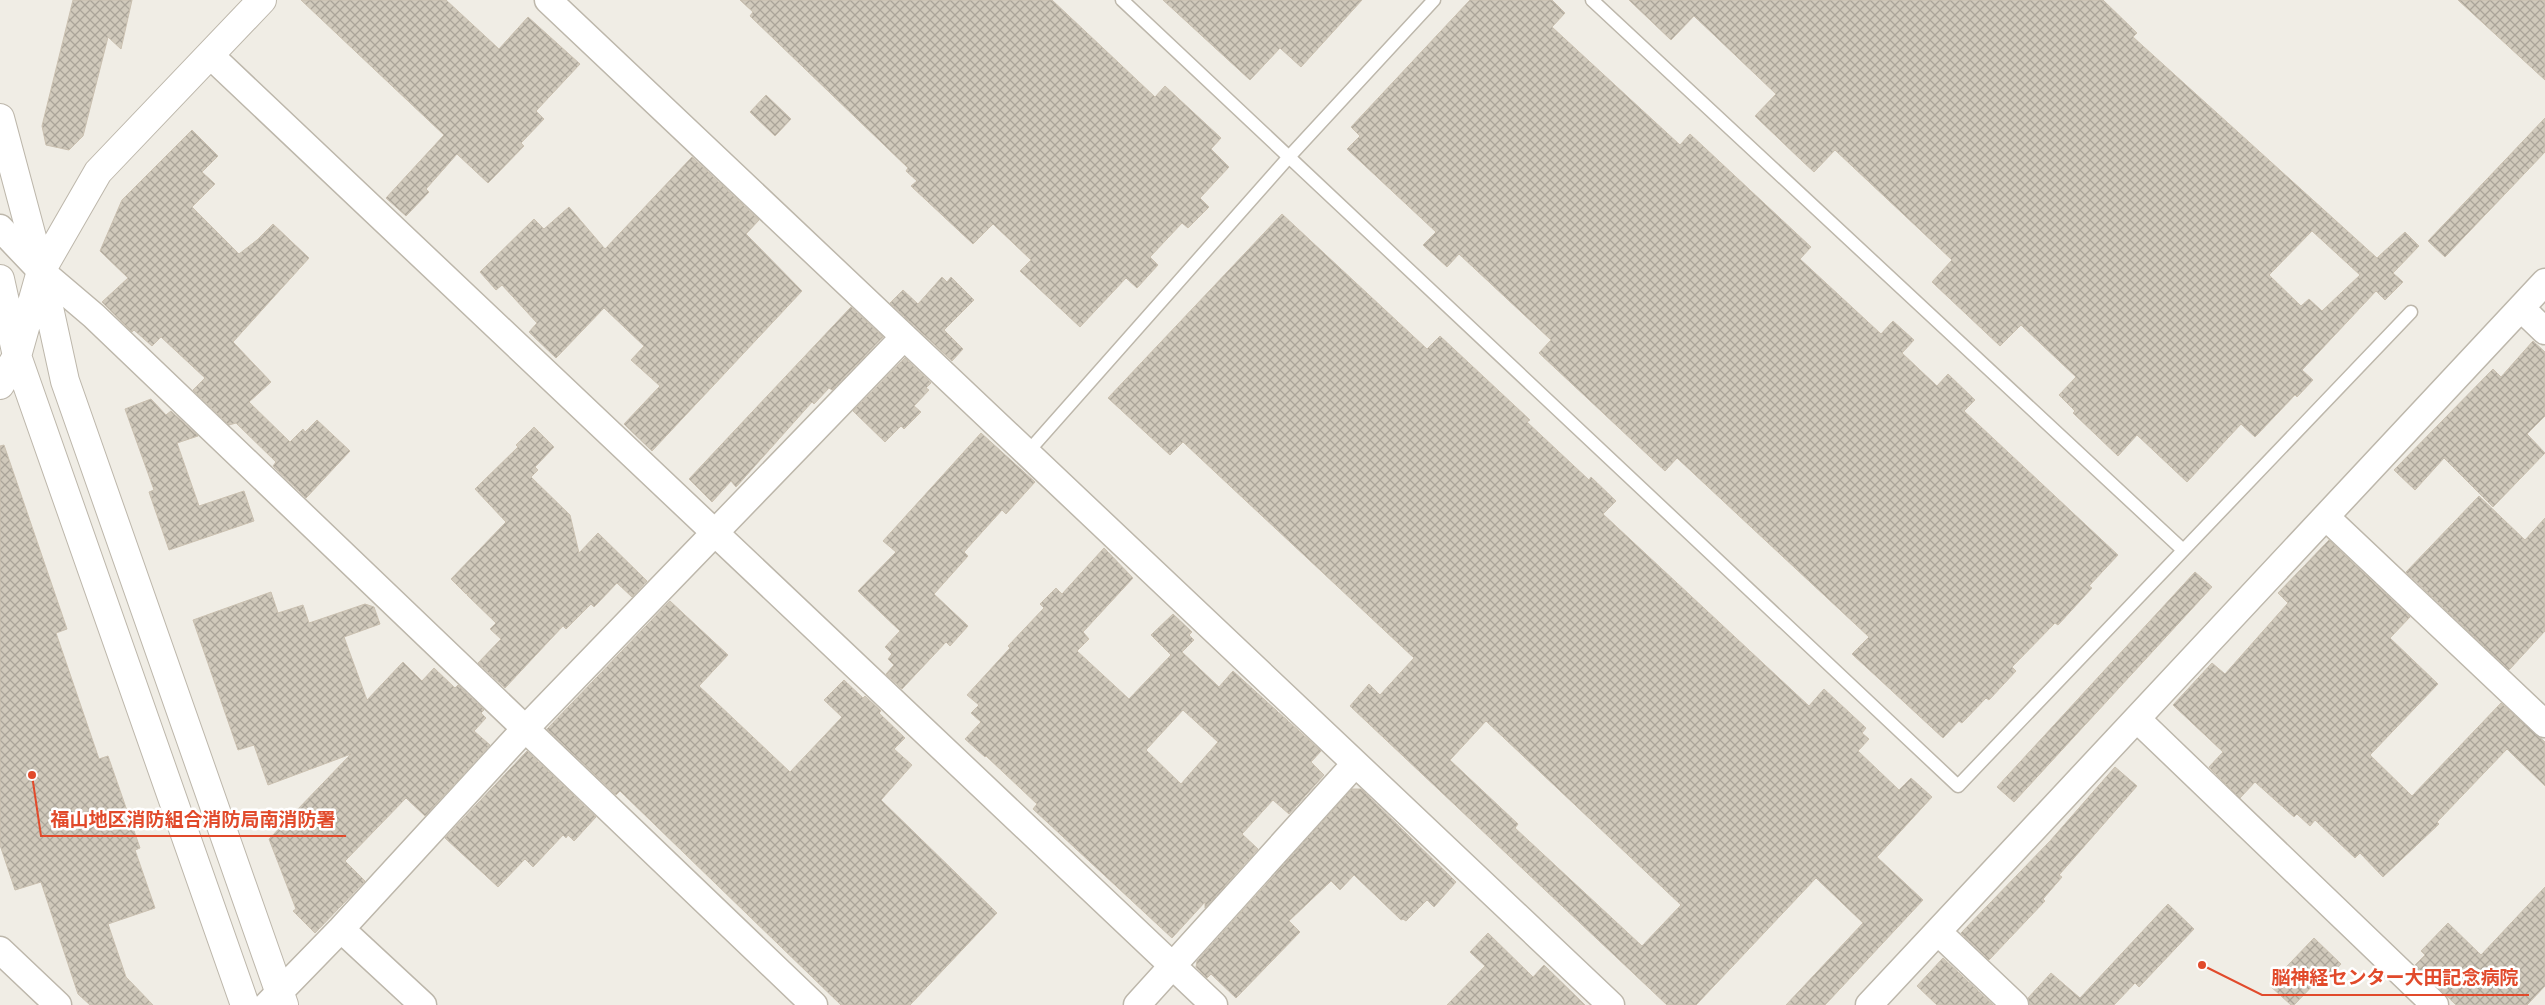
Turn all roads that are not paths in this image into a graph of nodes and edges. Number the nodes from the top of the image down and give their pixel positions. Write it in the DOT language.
graph roads {
  1 [pos="262,0"];
  2 [pos="548,0"];
  3 [pos="1122,0"];
  4 [pos="1434,0"];
  5 [pos="1592,0"];
  6 [pos="210,56"];
  7 [pos="0,118"];
  8 [pos="1288,158"];
  9 [pos="0,228"];
  10 [pos="41,271"];
  11 [pos="0,279"];
  12 [pos="2545,282"];
  13 [pos="2521,308"];
  14 [pos="2411,312"];
  15 [pos="2545,331"];
  16 [pos="904,336"];
  17 [pos="18,356"];
  18 [pos="0,385"];
  19 [pos="1026,454"];
  20 [pos="2326,517"];
  21 [pos="715,533"];
  22 [pos="2182,550"];
  23 [pos="2138,720"];
  24 [pos="2545,724"];
  25 [pos="524,730"];
  26 [pos="1355,764"];
  27 [pos="341,929"];
  28 [pos="1938,932"];
  29 [pos="0,950"];
  30 [pos="1173,966"];
  31 [pos="276,1000"];
  32 [pos="58,1005"];
  33 [pos="245,1005"];
  34 [pos="423,1005"];
  35 [pos="814,1005"];
  36 [pos="1137,1005"];
  37 [pos="1214,1005"];
  38 [pos="1611,1005"];
  39 [pos="1869,1005"];
  40 [pos="2015,1005"];
  41 [pos="2435,1005"];
  1 -- 6 [label="street"];
  2 -- 16 [label="street"];
  3 -- 8 [label="lane"];
  4 -- 8 [label="lane"];
  5 -- 22 [label="lane"];
  6 -- 10 [label="street"];
  6 -- 21 [label="street"];
  7 -- 10 [label="street"];
  8 -- 19 [label="lane"];
  8 -- 22 [label="lane"];
  9 -- 10 [label="street"];
  10 -- 17 [label="street"];
  10 -- 25 [label="street"];
  10 -- 31 [label="street"];
  11 -- 17 [label="street"];
  12 -- 13 [label="street"];
  13 -- 15 [label="street"];
  13 -- 20 [label="street"];
  14 -- 22 [label="lane"];
  16 -- 19 [label="street"];
  16 -- 21 [label="street"];
  17 -- 18 [label="street"];
  17 -- 33 [label="street"];
  19 -- 26 [label="street"];
  20 -- 23 [label="street"];
  20 -- 24 [label="street"];
  21 -- 25 [label="street"];
  21 -- 30 [label="street"];
  23 -- 28 [label="street"];
  23 -- 41 [label="street"];
  25 -- 27 [label="street"];
  25 -- 35 [label="street"];
  26 -- 30 [label="street"];
  26 -- 38 [label="street"];
  27 -- 31 [label="street"];
  27 -- 34 [label="street"];
  28 -- 39 [label="street"];
  28 -- 40 [label="street"];
  29 -- 32 [label="street"];
  30 -- 36 [label="street"];
  30 -- 37 [label="street"];
}
